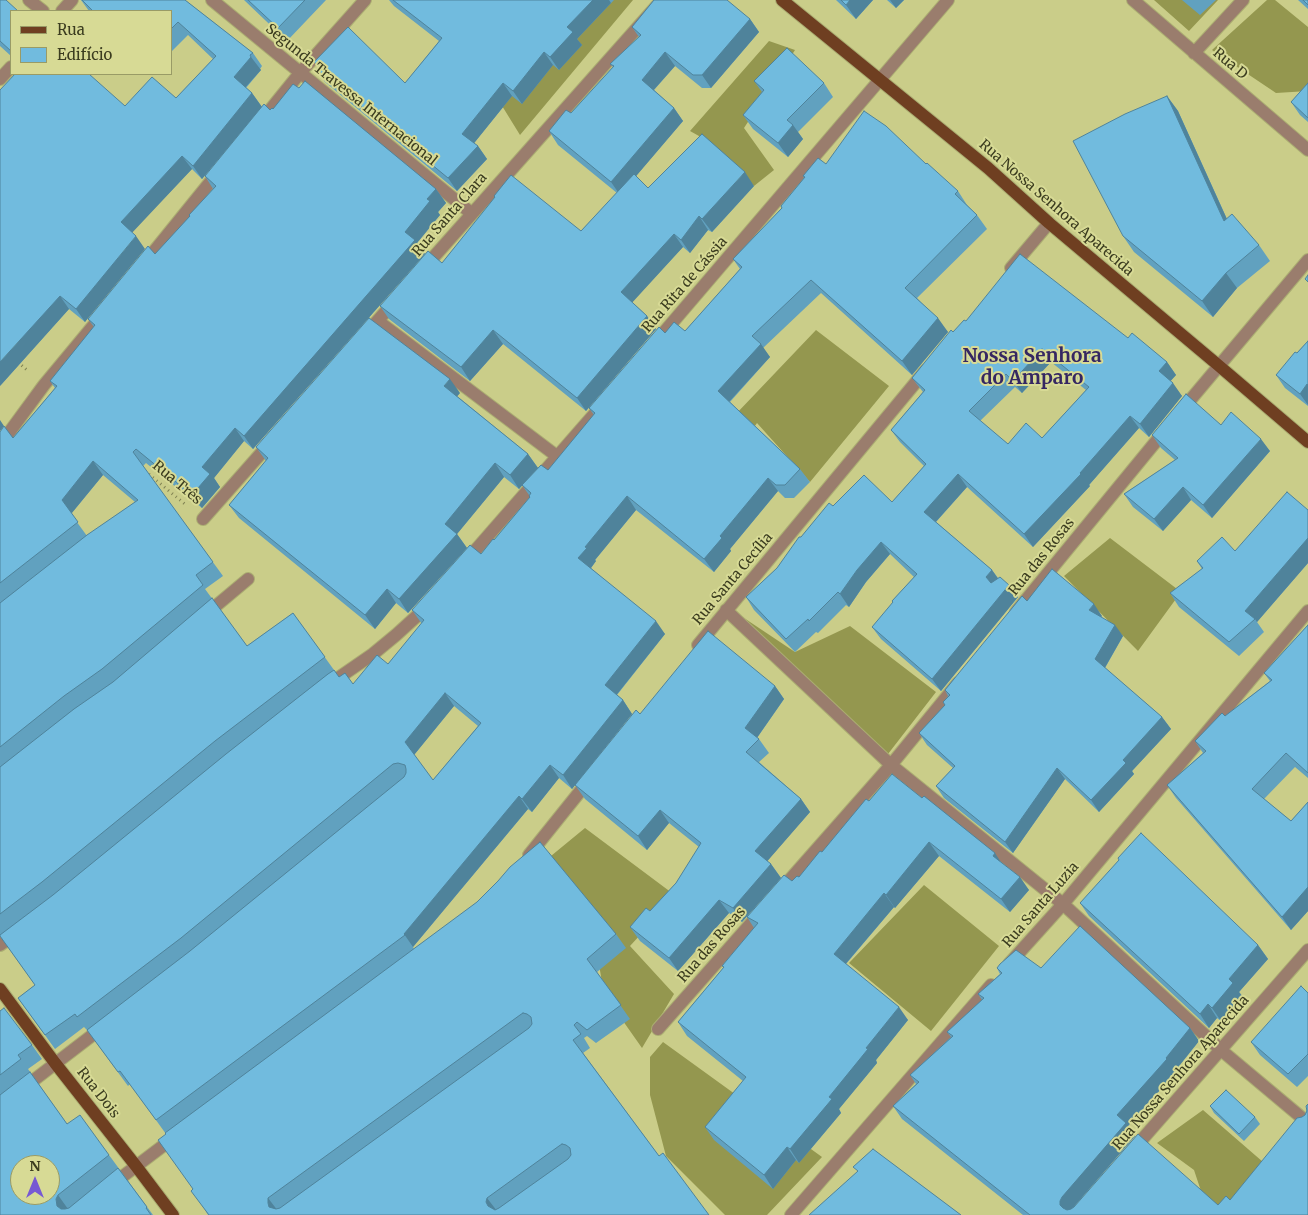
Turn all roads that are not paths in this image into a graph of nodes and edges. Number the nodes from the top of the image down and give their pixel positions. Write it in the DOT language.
graph roads {
  1 [pos="29,0"];
  2 [pos="72,0"];
  3 [pos="212,0"];
  4 [pos="365,0"];
  5 [pos="662,0"];
  6 [pos="782,0"];
  7 [pos="948,0"];
  8 [pos="1134,0"];
  9 [pos="1243,0"];
  10 [pos="42,10"];
  11 [pos="63,10"];
  12 [pos="1194,53"];
  13 [pos="10,68"];
  14 [pos="300,73"];
  15 [pos="0,79"];
  16 [pos="880,80"];
  17 [pos="257,126"];
  18 [pos="1308,150"];
  19 [pos="226,164"];
  20 [pos="471,213"];
  21 [pos="1049,223"];
  22 [pos="1308,260"];
  23 [pos="138,271"];
  24 [pos="1004,276"];
  25 [pos="416,278"];
  26 [pos="403,292"];
  27 [pos="113,302"];
  28 [pos="378,321"];
  29 [pos="359,343"];
  30 [pos="648,351"];
  31 [pos="935,359"];
  32 [pos="1218,365"];
  33 [pos="609,396"];
  34 [pos="281,431"];
  35 [pos="1308,442"];
  36 [pos="0,445"];
  37 [pos="558,457"];
  38 [pos="203,519"];
  39 [pos="456,572"];
  40 [pos="248,579"];
  41 [pos="437,594"];
  42 [pos="726,610"];
  43 [pos="1308,611"];
  44 [pos="1011,619"];
  45 [pos="196,623"];
  46 [pos="689,656"];
  47 [pos="967,673"];
  48 [pos="325,688"];
  49 [pos="891,765"];
  50 [pos="596,772"];
  51 [pos="521,865"];
  52 [pos="1063,904"];
  53 [pos="28,924"];
  54 [pos="0,945"];
  55 [pos="1308,950"];
  56 [pos="0,989"];
  57 [pos="110,1022"];
  58 [pos="658,1029"];
  59 [pos="1221,1050"];
  60 [pos="55,1063"];
  61 [pos="0,1106"];
  62 [pos="1308,1123"];
  63 [pos="183,1131"];
  64 [pos="1123,1163"];
  65 [pos="136,1166"];
  66 [pos="102,1192"];
  67 [pos="173,1215"];
  68 [pos="791,1215"];
  1 -- 10 [label="street"];
  2 -- 11 [label="street"];
  3 -- 14 [label="street, Segunda Travessa Internacional"];
  4 -- 14 [label="street"];
  5 -- 20 [label="street, Rua Santa Clara"];
  6 -- 16 [label="main road, Rua Nossa Senhora Aparecida"];
  7 -- 16 [label="street, Rua Rita de Cássia"];
  8 -- 12 [label="street, Rua D"];
  9 -- 12 [label="street"];
  12 -- 18 [label="street, Rua D"];
  13 -- 15 [label="street"];
  14 -- 17 [label="street"];
  14 -- 20 [label="street, Segunda Travessa Internacional"];
  16 -- 21 [label="main road, Rua Nossa Senhora Aparecida"];
  16 -- 30 [label="street, Rua Rita de Cássia"];
  19 -- 23 [label="street"];
  20 -- 25 [label="street, Rua Santa Clara"];
  21 -- 24 [label="street"];
  21 -- 32 [label="main road, Rua Nossa Senhora Aparecida"];
  22 -- 32 [label="street, Rua das Rosas"];
  26 -- 28 [label="street"];
  27 -- 36 [label="street"];
  28 -- 29 [label="street"];
  28 -- 37 [label="street"];
  31 -- 42 [label="street, Rua Santa Cecília"];
  32 -- 35 [label="main road, Rua Nossa Senhora Aparecida"];
  32 -- 44 [label="street, Rua das Rosas"];
  33 -- 37 [label="street"];
  34 -- 38 [label="street"];
  37 -- 39 [label="street"];
  40 -- 45 [label="street"];
  41 -- 48 [label="street"];
  42 -- 46 [label="street, Rua Santa Cecília"];
  42 -- 49 [label="street"];
  43 -- 52 [label="street, Rua Santa Luzia"];
  47 -- 49 [label="street, Rua das Rosas"];
  49 -- 52 [label="street"];
  49 -- 58 [label="street, Rua das Rosas"];
  50 -- 51 [label="street"];
  52 -- 59 [label="street"];
  52 -- 68 [label="street, Rua Santa Luzia"];
  53 -- 54 [label="street"];
  55 -- 59 [label="street, Rua Nossa Senhora Aparecida"];
  56 -- 60 [label="main road, Rua Dois"];
  57 -- 60 [label="street"];
  59 -- 62 [label="street"];
  59 -- 64 [label="street, Rua Nossa Senhora Aparecida"];
  60 -- 61 [label="street"];
  60 -- 65 [label="main road, Rua Dois"];
  63 -- 65 [label="street"];
  65 -- 66 [label="street"];
  65 -- 67 [label="main road, Rua Dois"];
}
